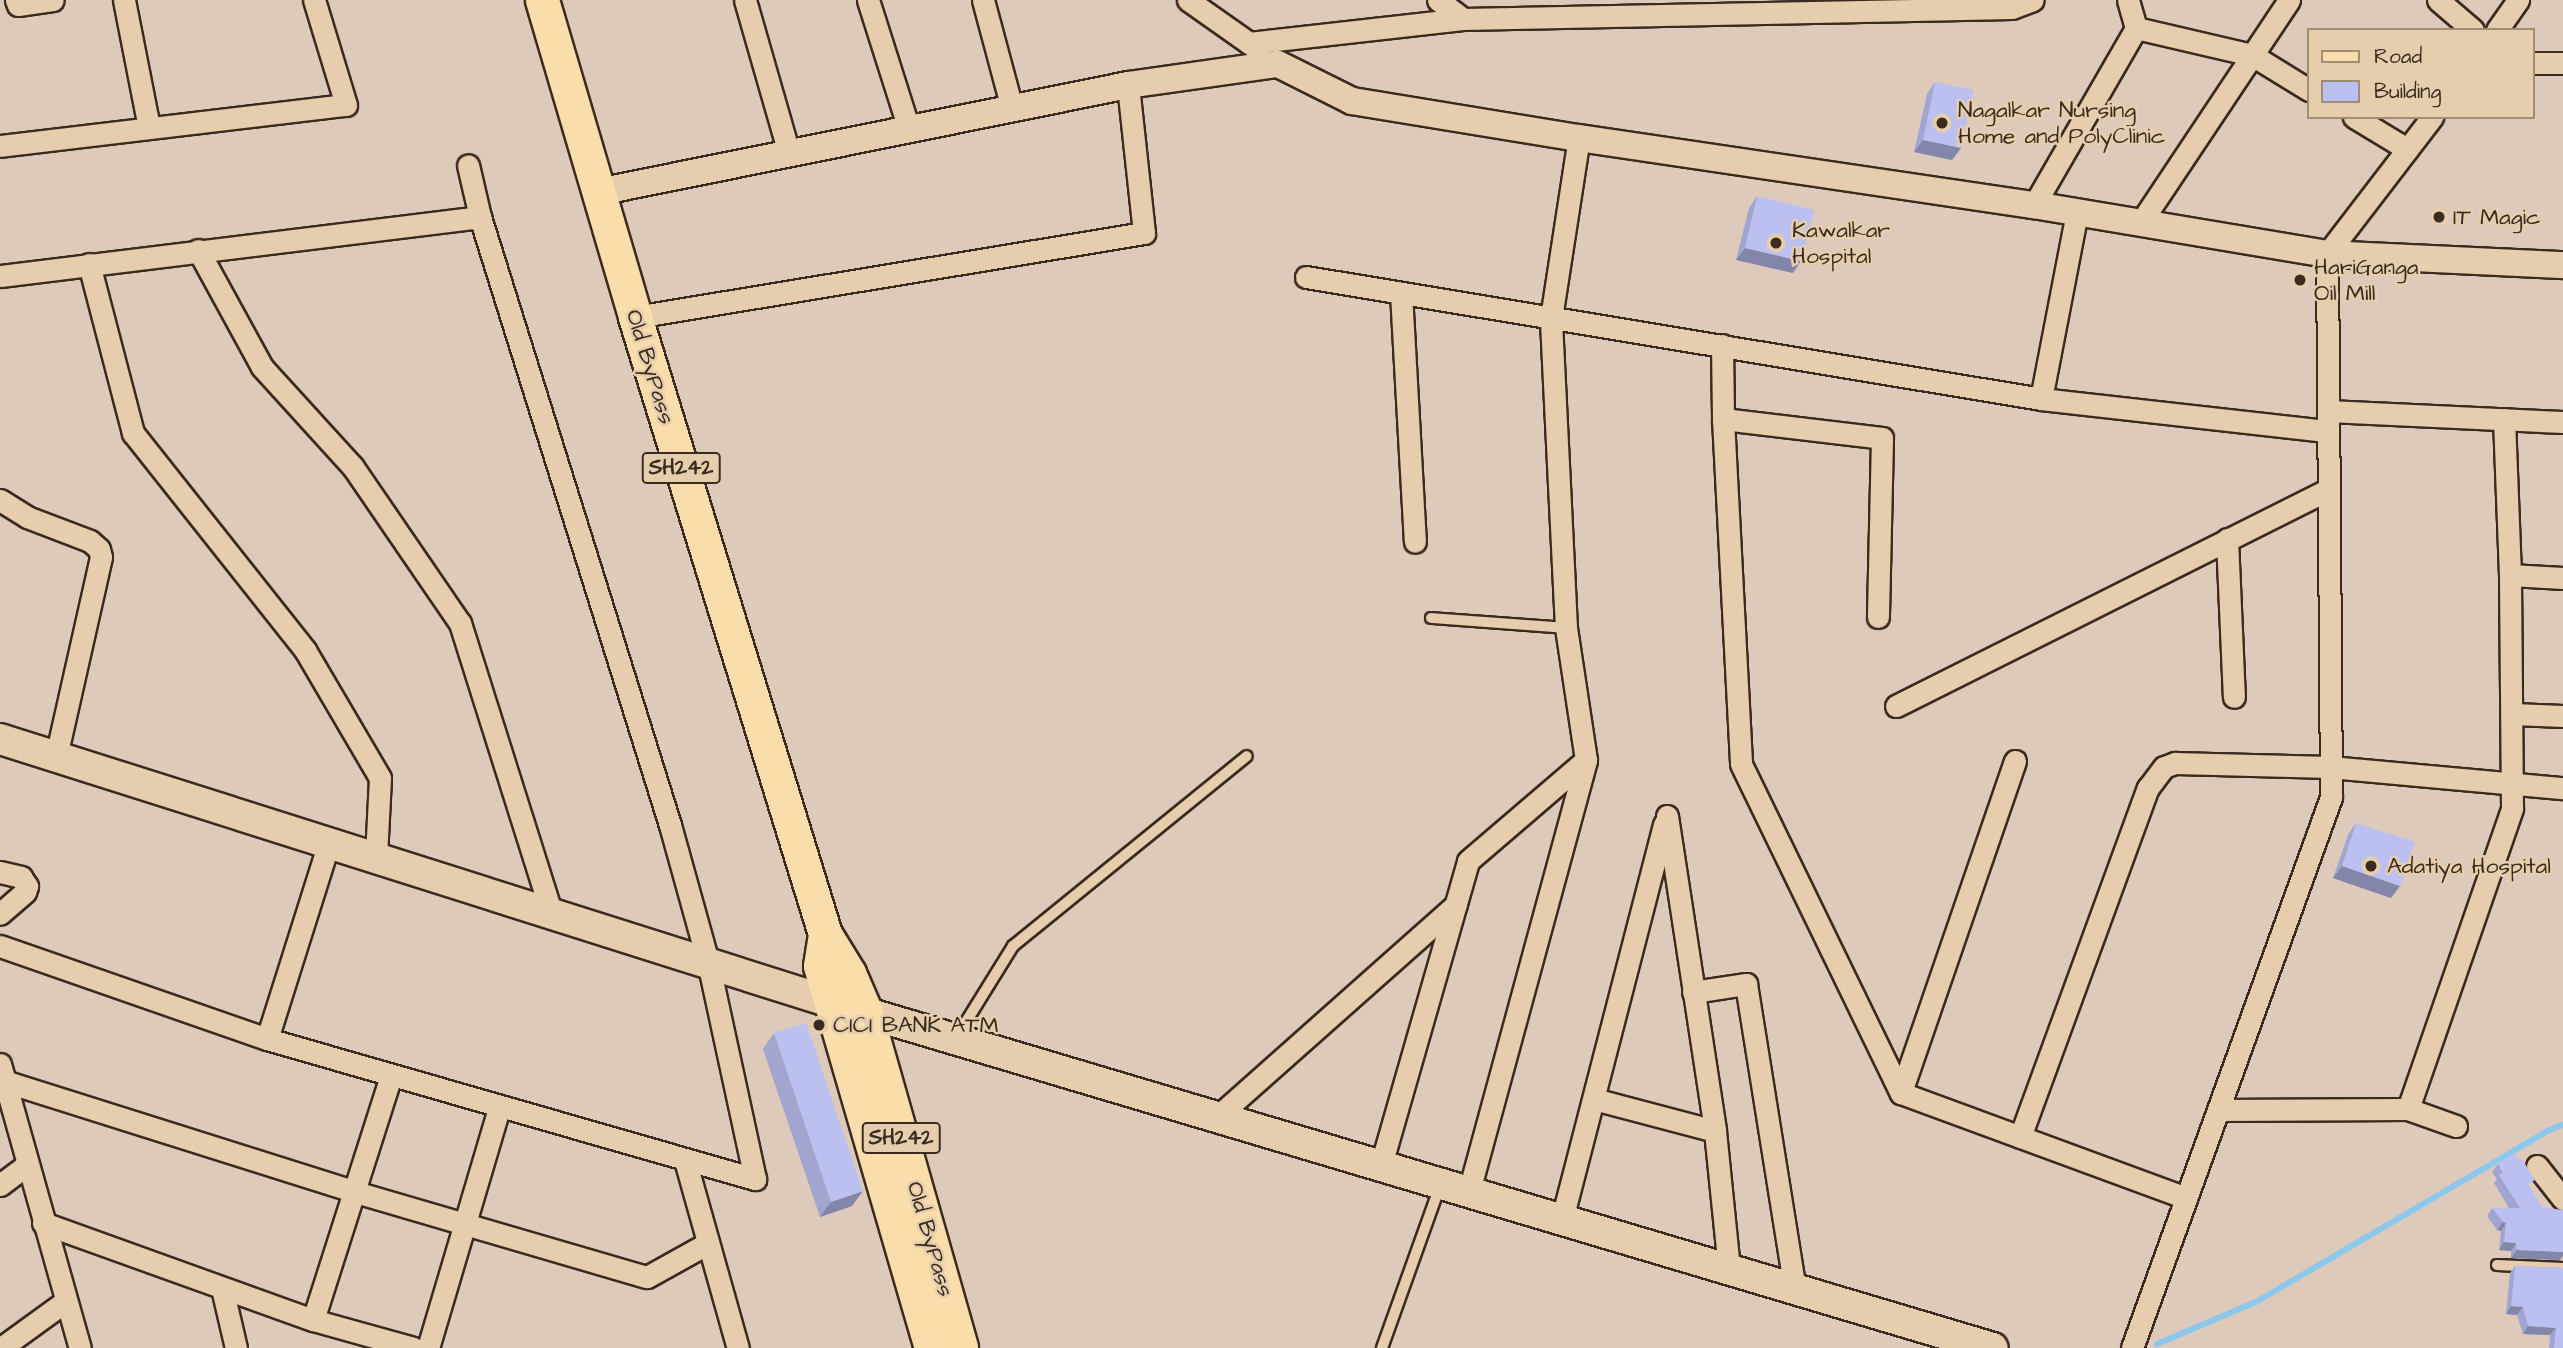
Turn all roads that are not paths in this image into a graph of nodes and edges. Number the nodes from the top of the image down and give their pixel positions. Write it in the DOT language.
graph roads {
  1 [pos="16,0"];
  2 [pos="53,0"];
  3 [pos="124,0"];
  4 [pos="314,0"];
  5 [pos="542,0"];
  6 [pos="745,0"];
  7 [pos="868,0"];
  8 [pos="983,0"];
  9 [pos="1188,0"];
  10 [pos="1438,0"];
  11 [pos="2033,0"];
  12 [pos="2128,0"];
  13 [pos="2289,0"];
  14 [pos="2438,0"];
  15 [pos="2518,0"];
  16 [pos="1993,4"];
  17 [pos="1814,6"];
  18 [pos="1657,8"];
  19 [pos="1511,9"];
  20 [pos="1464,19"];
  21 [pos="2136,28"];
  22 [pos="2471,28"];
  23 [pos="2498,28"];
  24 [pos="1249,43"];
  25 [pos="2252,55"];
  26 [pos="2535,62"];
  27 [pos="2563,63"];
  28 [pos="1278,64"];
  29 [pos="1128,85"];
  30 [pos="2308,89"];
  31 [pos="1012,108"];
  32 [pos="2357,119"];
  33 [pos="2430,119"];
  34 [pos="149,128"];
  35 [pos="909,129"];
  36 [pos="1579,138"];
  37 [pos="0,146"];
  38 [pos="2407,149"];
  39 [pos="789,153"];
  40 [pos="468,165"];
  41 [pos="598,192"];
  42 [pos="2034,205"];
  43 [pos="2077,212"];
  44 [pos="480,217"];
  45 [pos="2141,222"];
  46 [pos="198,250"];
  47 [pos="2327,254"];
  48 [pos="89,264"];
  49 [pos="2563,265"];
  50 [pos="0,276"];
  51 [pos="1306,277"];
  52 [pos="1401,293"];
  53 [pos="635,317"];
  54 [pos="1551,318"];
  55 [pos="1722,345"];
  56 [pos="2041,399"];
  57 [pos="1723,419"];
  58 [pos="2504,419"];
  59 [pos="2328,421"];
  60 [pos="2563,422"];
  61 [pos="2328,490"];
  62 [pos="0,500"];
  63 [pos="2227,538"];
  64 [pos="1415,542"];
  65 [pos="2510,575"];
  66 [pos="2563,578"];
  67 [pos="1878,617"];
  68 [pos="1431,618"];
  69 [pos="1566,628"];
  70 [pos="2234,697"];
  71 [pos="1896,706"];
  72 [pos="2513,714"];
  73 [pos="2563,716"];
  74 [pos="5,746"];
  75 [pos="1247,756"];
  76 [pos="56,757"];
  77 [pos="1586,760"];
  78 [pos="2015,761"];
  79 [pos="2330,767"];
  80 [pos="2510,781"];
  81 [pos="2563,788"];
  82 [pos="329,842"];
  83 [pos="376,857"];
  84 [pos="0,872"];
  85 [pos="1456,905"];
  86 [pos="551,912"];
  87 [pos="0,914"];
  88 [pos="825,934"];
  89 [pos="0,946"];
  90 [pos="708,962"];
  91 [pos="1693,992"];
  92 [pos="830,1002"];
  93 [pos="864,1010"];
  94 [pos="267,1038"];
  95 [pos="956,1038"];
  96 [pos="2,1072"];
  97 [pos="391,1076"];
  98 [pos="1901,1093"];
  99 [pos="1594,1099"];
  100 [pos="499,1108"];
  101 [pos="2409,1109"];
  102 [pos="2218,1110"];
  103 [pos="1218,1116"];
  104 [pos="2456,1126"];
  105 [pos="1715,1131"];
  106 [pos="2020,1137"];
  107 [pos="685,1160"];
  108 [pos="27,1165"];
  109 [pos="1381,1165"];
  110 [pos="2537,1166"];
  111 [pos="0,1185"];
  112 [pos="1455,1187"];
  113 [pos="352,1191"];
  114 [pos="2186,1198"];
  115 [pos="2563,1199"];
  116 [pos="1562,1219"];
  117 [pos="43,1223"];
  118 [pos="465,1224"];
  119 [pos="708,1243"];
  120 [pos="2497,1265"];
  121 [pos="2563,1268"];
  122 [pos="1729,1269"];
  123 [pos="222,1288"];
  124 [pos="1796,1289"];
  125 [pos="66,1301"];
  126 [pos="313,1320"];
  127 [pos="1,1348"];
  128 [pos="80,1348"];
  129 [pos="236,1348"];
  130 [pos="413,1348"];
  131 [pos="428,1348"];
  132 [pos="738,1348"];
  133 [pos="931,1348"];
  134 [pos="961,1348"];
  135 [pos="1382,1348"];
  136 [pos="1993,1348"];
  137 [pos="2132,1348"];
  1 -- 2 [label="street"];
  3 -- 34 [label="street"];
  4 -- 34 [label="street"];
  5 -- 41 [label="main road, Old ByPass / SH242"];
  6 -- 39 [label="street"];
  7 -- 35 [label="street"];
  8 -- 31 [label="street"];
  9 -- 24 [label="street"];
  10 -- 20 [label="street"];
  11 -- 16 [label="street"];
  12 -- 21 [label="street"];
  13 -- 25 [label="street"];
  14 -- 22 [label="street"];
  15 -- 23 [label="street"];
  16 -- 17 [label="street"];
  17 -- 18 [label="street"];
  18 -- 19 [label="street"];
  19 -- 20 [label="street"];
  20 -- 24 [label="street"];
  21 -- 25 [label="street"];
  21 -- 42 [label="street"];
  24 -- 28 [label="street"];
  25 -- 30 [label="street"];
  25 -- 45 [label="street"];
  26 -- 27 [label="street"];
  28 -- 29 [label="street"];
  28 -- 36 [label="street"];
  29 -- 31 [label="street"];
  29 -- 53 [label="street"];
  31 -- 35 [label="street"];
  32 -- 38 [label="street"];
  33 -- 38 [label="street"];
  34 -- 37 [label="street"];
  35 -- 39 [label="street"];
  36 -- 42 [label="street"];
  36 -- 54 [label="street"];
  38 -- 47 [label="street"];
  39 -- 41 [label="street"];
  40 -- 44 [label="street"];
  41 -- 53 [label="main road, Old ByPass / SH242"];
  42 -- 43 [label="street"];
  43 -- 45 [label="street"];
  43 -- 56 [label="street"];
  44 -- 46 [label="street"];
  44 -- 90 [label="street"];
  45 -- 47 [label="street"];
  46 -- 48 [label="street"];
  46 -- 86 [label="street"];
  47 -- 49 [label="street"];
  47 -- 59 [label="street"];
  48 -- 50 [label="street"];
  48 -- 83 [label="street"];
  51 -- 52 [label="street"];
  52 -- 54 [label="street"];
  52 -- 64 [label="street"];
  53 -- 88 [label="main road, Old ByPass / SH242"];
  54 -- 55 [label="street"];
  54 -- 69 [label="street"];
  55 -- 56 [label="street"];
  55 -- 57 [label="street"];
  56 -- 59 [label="street"];
  57 -- 67 [label="street"];
  57 -- 98 [label="street"];
  58 -- 59 [label="street"];
  58 -- 60 [label="street"];
  58 -- 65 [label="street"];
  59 -- 61 [label="street"];
  61 -- 63 [label="street"];
  61 -- 79 [label="street"];
  62 -- 76 [label="street"];
  63 -- 70 [label="street"];
  63 -- 71 [label="street"];
  65 -- 66 [label="street"];
  65 -- 72 [label="street"];
  68 -- 69 [label="lane"];
  69 -- 77 [label="street"];
  72 -- 73 [label="street"];
  72 -- 80 [label="street"];
  74 -- 76 [label="main road"];
  75 -- 95 [label="lane"];
  76 -- 82 [label="main road"];
  77 -- 85 [label="street"];
  77 -- 112 [label="street"];
  78 -- 98 [label="street"];
  79 -- 80 [label="street"];
  79 -- 102 [label="street"];
  79 -- 106 [label="street"];
  80 -- 81 [label="street"];
  80 -- 101 [label="street"];
  82 -- 83 [label="main road"];
  82 -- 94 [label="street"];
  83 -- 86 [label="main road"];
  84 -- 87 [label="street"];
  85 -- 103 [label="street"];
  85 -- 109 [label="street"];
  86 -- 90 [label="main road"];
  88 -- 92 [label="main road, Old ByPass / SH242"];
  88 -- 93 [label="main road, Old ByPass / SH242"];
  89 -- 94 [label="street"];
  90 -- 92 [label="main road"];
  90 -- 107 [label="street"];
  91 -- 99 [label="street"];
  91 -- 105 [label="street"];
  91 -- 124 [label="street"];
  92 -- 93 [label="main road"];
  92 -- 133 [label="main road, Old ByPass / SH242"];
  93 -- 95 [label="main road"];
  93 -- 134 [label="main road, Old ByPass / SH242"];
  94 -- 97 [label="street"];
  95 -- 103 [label="main road"];
  96 -- 108 [label="street"];
  96 -- 113 [label="street"];
  97 -- 100 [label="street"];
  97 -- 113 [label="street"];
  98 -- 106 [label="street"];
  99 -- 105 [label="street"];
  99 -- 116 [label="street"];
  100 -- 107 [label="street"];
  100 -- 118 [label="street"];
  101 -- 102 [label="street"];
  101 -- 104 [label="street"];
  102 -- 114 [label="street"];
  103 -- 109 [label="main road"];
  105 -- 122 [label="street"];
  106 -- 114 [label="street"];
  107 -- 119 [label="street"];
  108 -- 111 [label="street"];
  108 -- 117 [label="street"];
  109 -- 112 [label="main road"];
  110 -- 115 [label="street"];
  112 -- 116 [label="main road"];
  112 -- 135 [label="lane"];
  113 -- 118 [label="street"];
  113 -- 126 [label="street"];
  114 -- 137 [label="street"];
  116 -- 122 [label="main road"];
  117 -- 123 [label="street"];
  117 -- 125 [label="street"];
  118 -- 119 [label="street"];
  118 -- 131 [label="street"];
  119 -- 132 [label="street"];
  120 -- 121 [label="lane"];
  122 -- 124 [label="main road"];
  123 -- 126 [label="street"];
  123 -- 129 [label="street"];
  124 -- 136 [label="main road"];
  125 -- 127 [label="street"];
  125 -- 128 [label="street"];
  126 -- 130 [label="street"];
}
